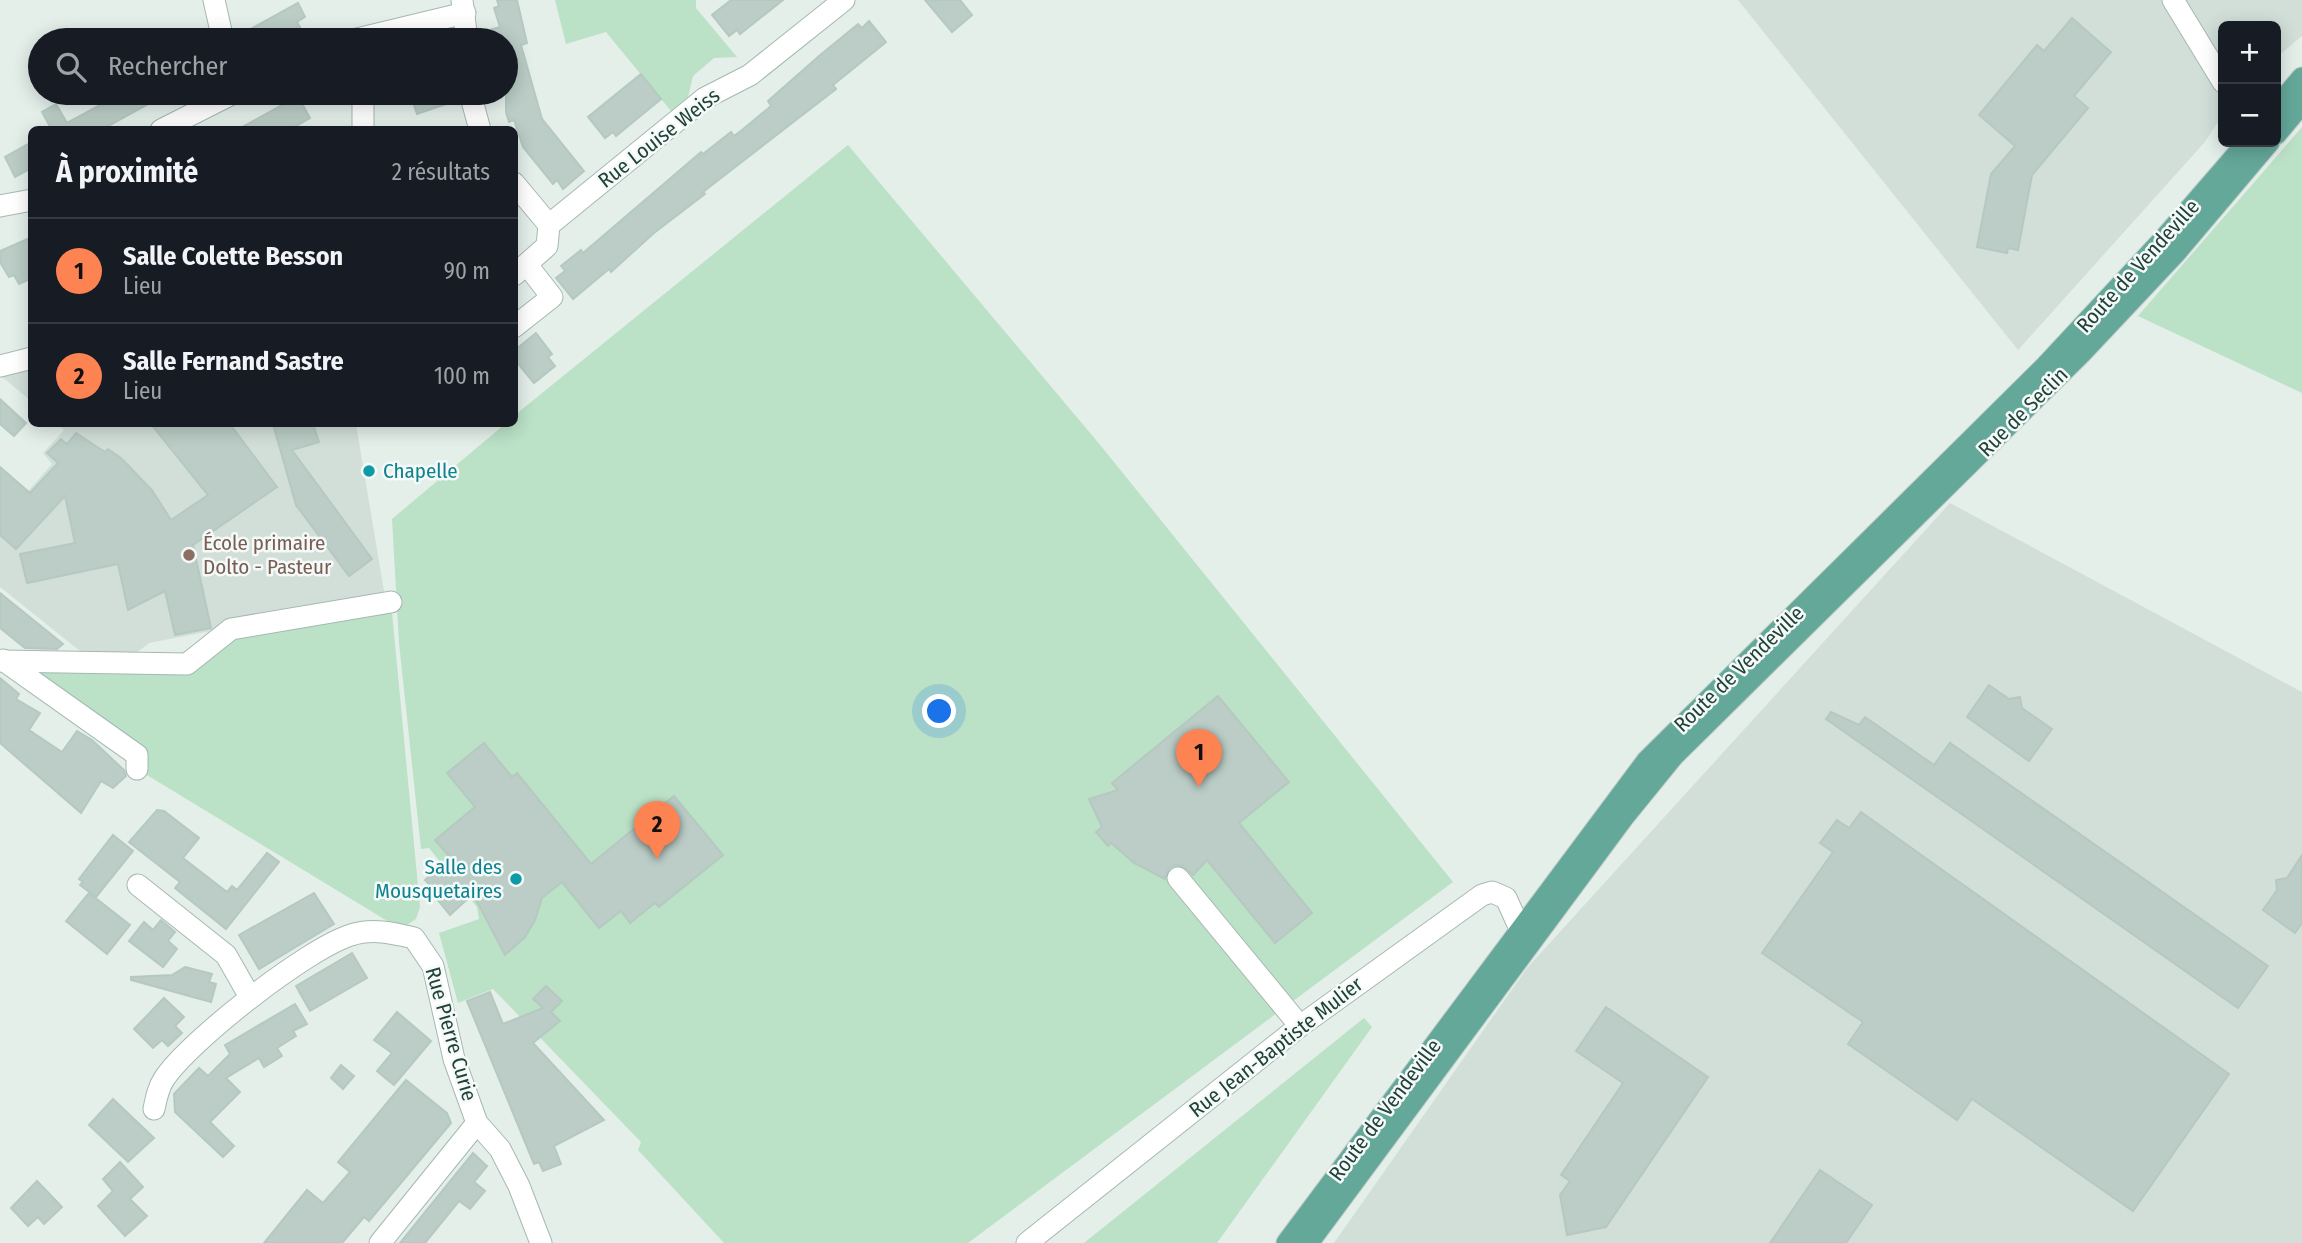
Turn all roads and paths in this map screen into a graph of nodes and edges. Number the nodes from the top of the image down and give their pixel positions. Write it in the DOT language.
graph roads {
  1 [pos="214,0"];
  2 [pos="844,0"];
  3 [pos="2173,0"];
  4 [pos="463,6"];
  5 [pos="220,28"];
  6 [pos="394,28"];
  7 [pos="466,28"];
  8 [pos="2218,74"];
  9 [pos="2302,78"];
  10 [pos="2281,102"];
  11 [pos="2302,103"];
  12 [pos="210,105"];
  13 [pos="363,105"];
  14 [pos="473,105"];
  15 [pos="169,126"];
  16 [pos="363,126"];
  17 [pos="479,126"];
  18 [pos="2281,128"];
  19 [pos="2244,147"];
  20 [pos="2265,147"];
  21 [pos="518,188"];
  22 [pos="28,201"];
  23 [pos="0,206"];
  24 [pos="549,225"];
  25 [pos="521,270"];
  26 [pos="518,324"];
  27 [pos="28,359"];
  28 [pos="0,366"];
  29 [pos="391,602"];
  30 [pos="1793,639"];
  31 [pos="2,661"];
  32 [pos="137,769"];
  33 [pos="1178,878"];
  34 [pos="138,885"];
  35 [pos="1520,929"];
  36 [pos="250,997"];
  37 [pos="1300,1026"];
  38 [pos="154,1110"];
  39 [pos="477,1123"];
  40 [pos="380,1243"];
  41 [pos="541,1243"];
  42 [pos="1027,1243"];
  43 [pos="1287,1243"];
  44 [pos="1308,1243"];
  1 -- 5 [label="street"];
  2 -- 24 [label="street, Rue Louise Weiss"];
  3 -- 8 [label="street"];
  4 -- 6 [label="street"];
  4 -- 7 [label="street"];
  9 -- 10 [label="main road"];
  11 -- 18 [label="main road"];
  12 -- 15 [label="street"];
  13 -- 16 [label="street"];
  14 -- 17 [label="street"];
  19 -- 35 [label="main road, Route de Vendeville"];
  20 -- 30 [label="main road, Rue de Seclin"];
  21 -- 24 [label="street"];
  22 -- 23 [label="street"];
  24 -- 25 [label="street, Rue Louise Weiss"];
  25 -- 26 [label="street, Rue Louise Weiss"];
  27 -- 28 [label="street"];
  29 -- 31 [label="street"];
  30 -- 44 [label="main road, Route de Vendeville"];
  31 -- 32 [label="street"];
  33 -- 37 [label="street"];
  34 -- 36 [label="street"];
  35 -- 37 [label="street, Rue Jean-Baptiste Mulier"];
  35 -- 43 [label="main road, Route de Vendeville"];
  36 -- 38 [label="street"];
  36 -- 39 [label="street, Rue Pierre Curie"];
  37 -- 42 [label="street, Rue Jean-Baptiste Mulier"];
  39 -- 40 [label="street"];
  39 -- 41 [label="street, Rue Pierre Curie"];
}
